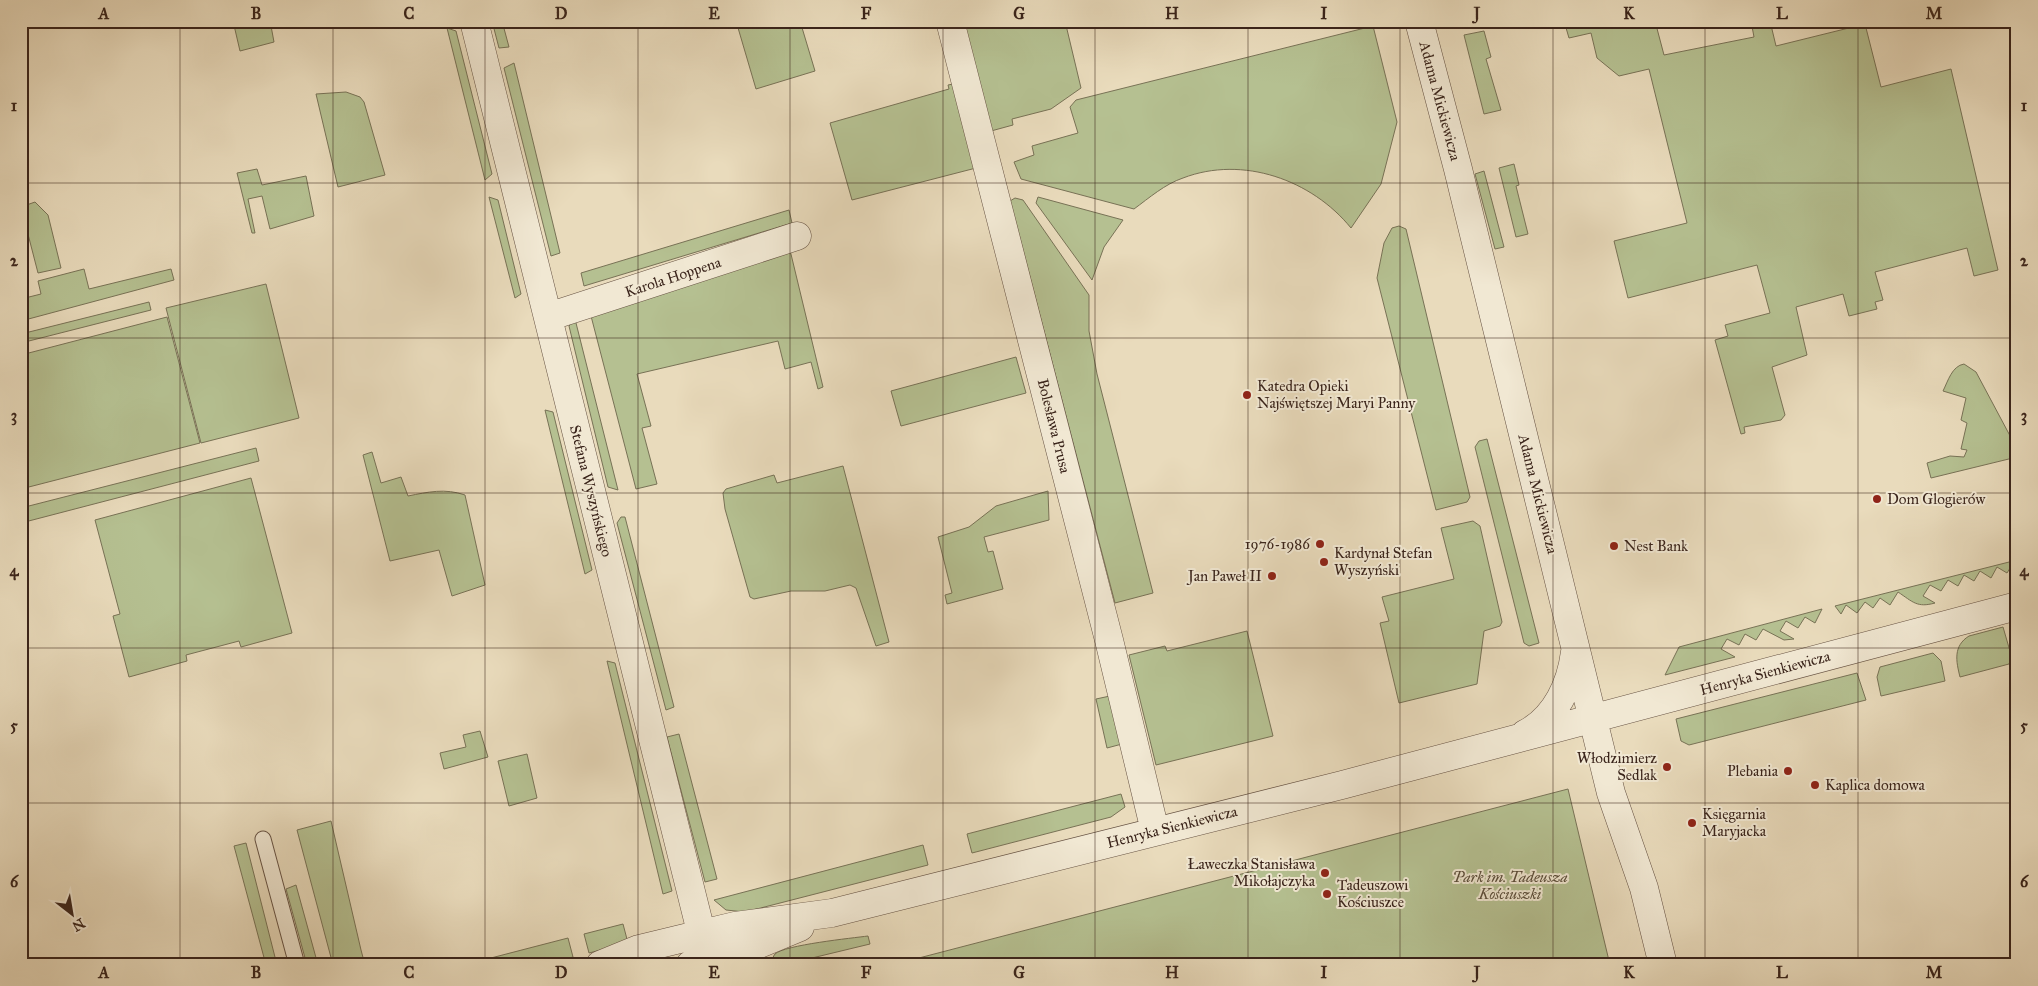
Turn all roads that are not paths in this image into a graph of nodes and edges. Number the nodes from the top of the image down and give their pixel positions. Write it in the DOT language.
graph roads {
  1 [pos="474,21"];
  2 [pos="950,21"];
  3 [pos="1419,21"];
  4 [pos="797,236"];
  5 [pos="548,317"];
  6 [pos="2017,606"];
  7 [pos="1576,648"];
  8 [pos="1594,719"];
  9 [pos="1513,740"];
  10 [pos="1155,831"];
  11 [pos="263,839"];
  12 [pos="832,913"];
  13 [pos="701,934"];
  14 [pos="699,962"];
  15 [pos="297,965"];
  16 [pos="600,965"];
  17 [pos="1663,965"];
  1 -- 5 [label="street, Stefana Wyszyńskiego"];
  2 -- 10 [label="street, Bolesława Prusa"];
  3 -- 7 [label="street, Adama Mickiewicza"];
  4 -- 5 [label="street, Karola Hoppena"];
  5 -- 13 [label="street, Stefana Wyszyńskiego"];
  6 -- 8 [label="street, Henryka Sienkiewicza"];
  7 -- 8 [label="street, Adama Mickiewicza"];
  7 -- 9 [label="street, Henryka Sienkiewicza"];
  8 -- 9 [label="street, Henryka Sienkiewicza"];
  8 -- 17 [label="street, Adama Mickiewicza"];
  9 -- 10 [label="street, Henryka Sienkiewicza"];
  10 -- 12 [label="street, Henryka Sienkiewicza"];
  11 -- 15 [label="lane"];
  12 -- 13 [label="street, Henryka Sienkiewicza"];
  12 -- 14 [label="street, Henryka Sienkiewicza"];
  13 -- 14 [label="street, Stefana Wyszyńskiego"];
  13 -- 16 [label="street, Henryka Sienkiewicza"];
}
